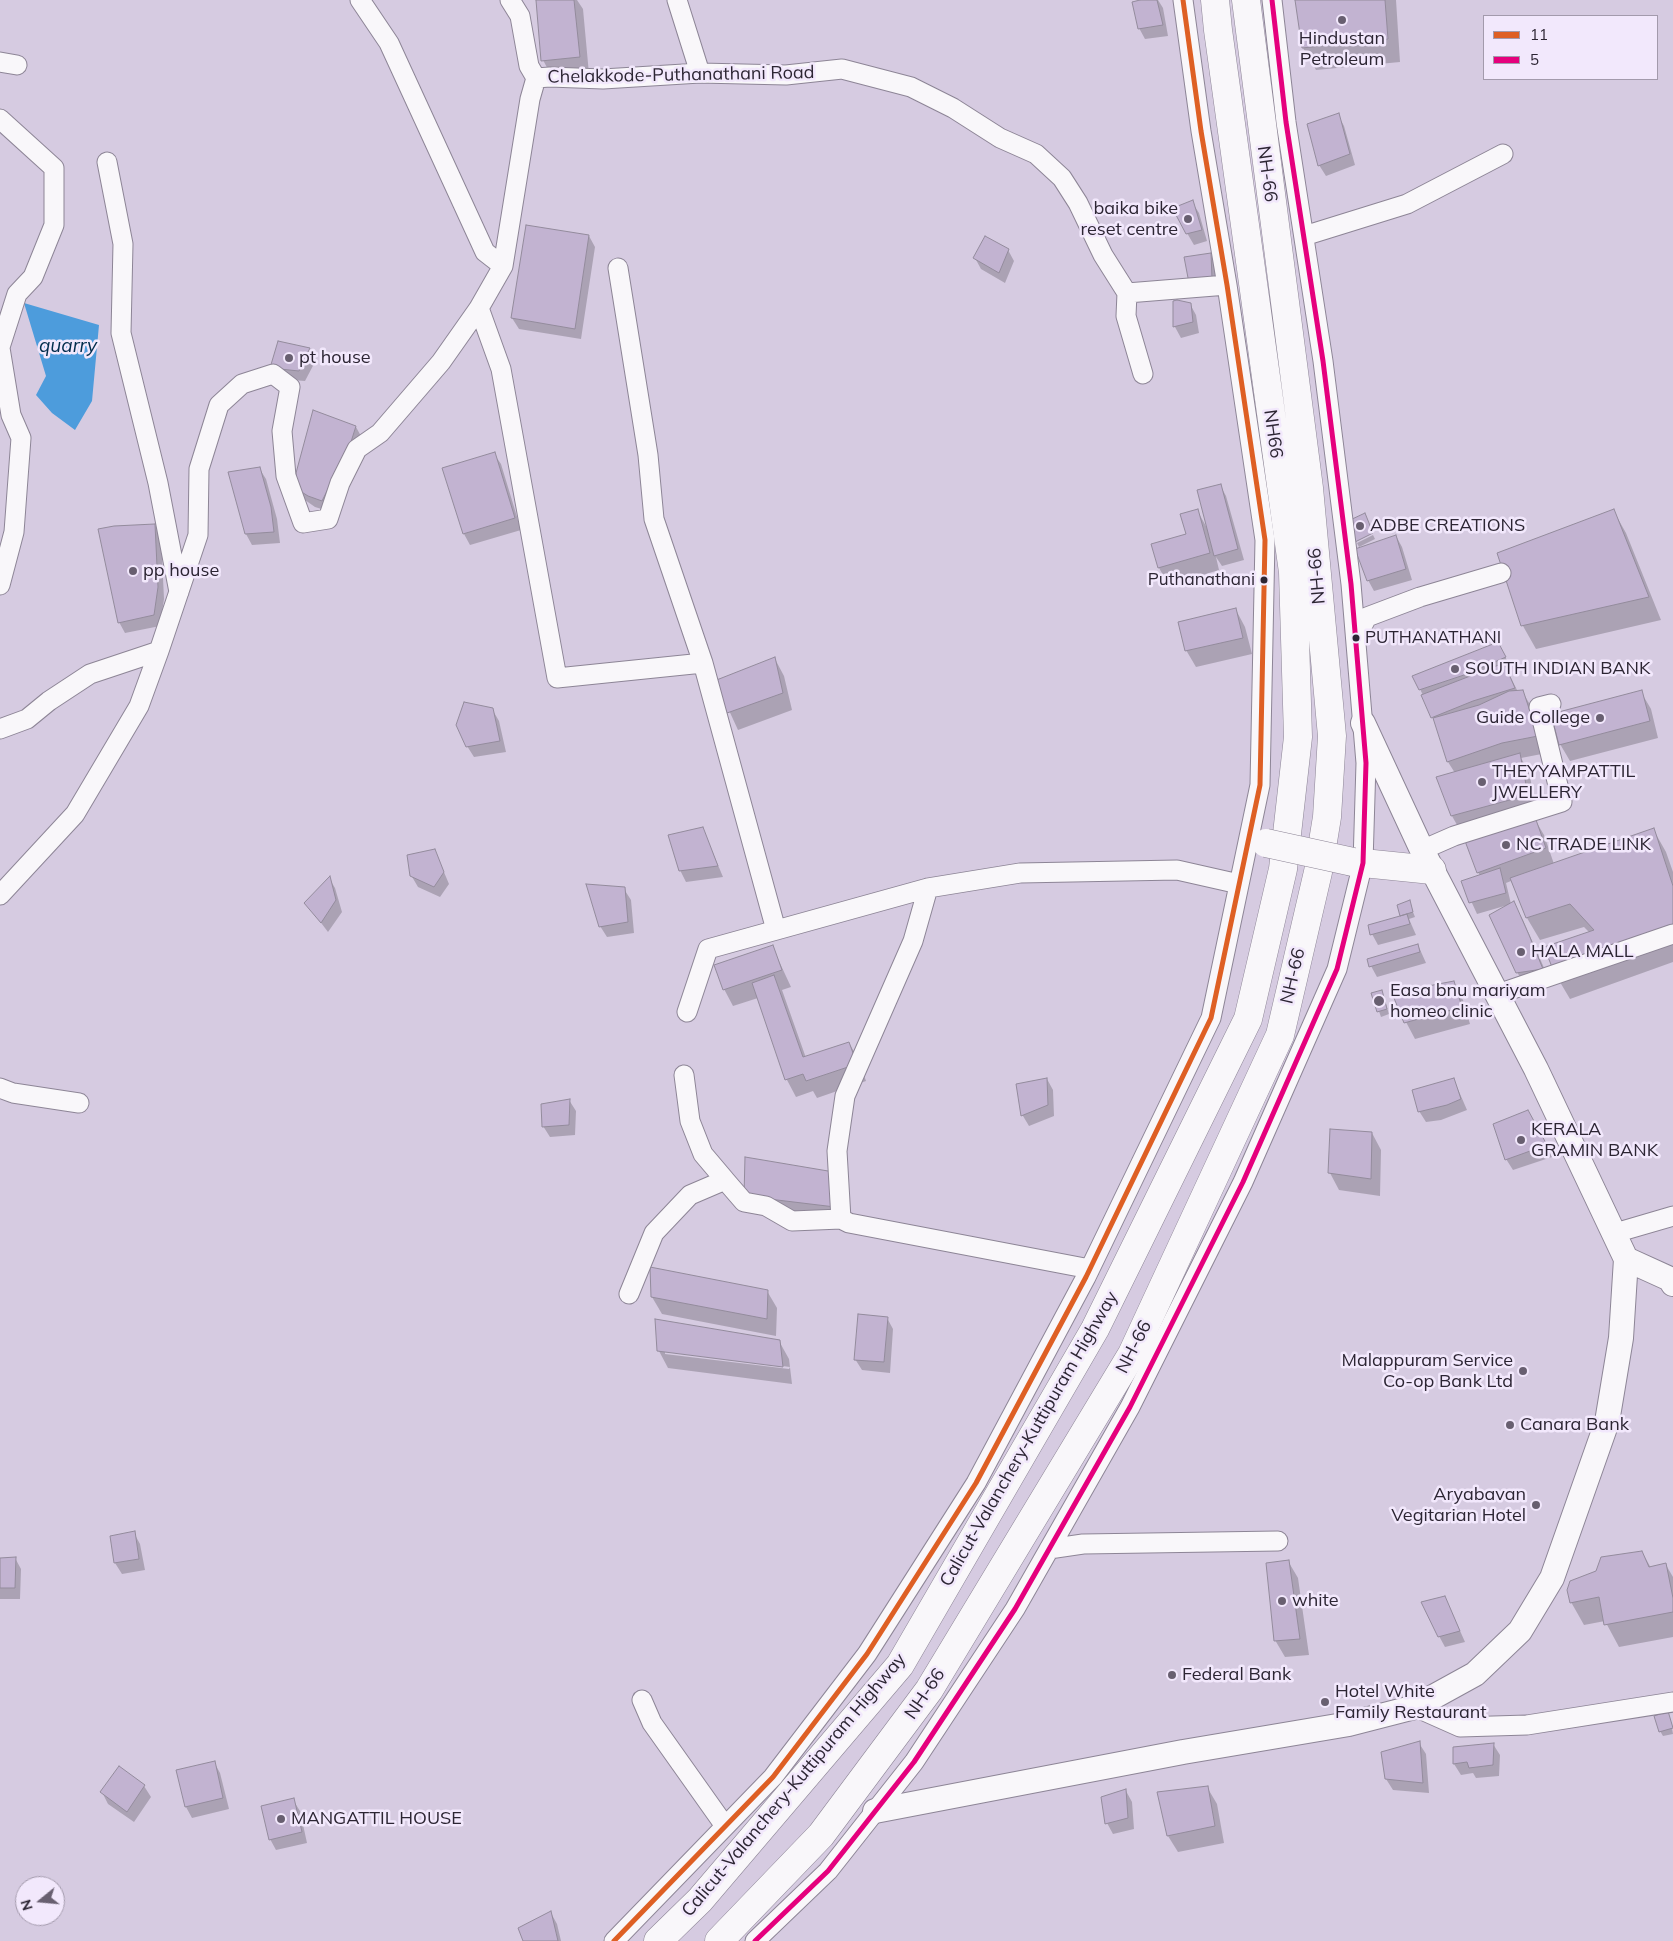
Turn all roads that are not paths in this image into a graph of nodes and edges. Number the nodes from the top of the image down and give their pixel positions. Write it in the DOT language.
graph roads {
  1 [pos="360,0"];
  2 [pos="510,0"];
  3 [pos="677,0"];
  4 [pos="1183,0"];
  5 [pos="1216,0"];
  6 [pos="1246,0"];
  7 [pos="1272,0"];
  8 [pos="700,73"];
  9 [pos="536,78"];
  10 [pos="0,119"];
  11 [pos="1503,154"];
  12 [pos="107,162"];
  13 [pos="1304,236"];
  14 [pos="503,266"];
  15 [pos="618,268"];
  16 [pos="1227,285"];
  17 [pos="1127,292"];
  18 [pos="480,308"];
  19 [pos="0,348"];
  20 [pos="1143,374"];
  21 [pos="6,418"];
  22 [pos="1501,573"];
  23 [pos="0,585"];
  24 [pos="180,593"];
  25 [pos="1356,638"];
  26 [pos="159,652"];
  27 [pos="702,663"];
  28 [pos="1551,704"];
  29 [pos="1363,723"];
  30 [pos="0,729"];
  31 [pos="1257,841"];
  32 [pos="1427,860"];
  33 [pos="1358,862"];
  34 [pos="1283,869"];
  35 [pos="1239,884"];
  36 [pos="928,888"];
  37 [pos="0,895"];
  38 [pos="776,930"];
  39 [pos="1673,934"];
  40 [pos="1498,994"];
  41 [pos="687,1012"];
  42 [pos="684,1075"];
  43 [pos="0,1088"];
  44 [pos="79,1103"];
  45 [pos="724,1180"];
  46 [pos="1673,1216"];
  47 [pos="841,1219"];
  48 [pos="1615,1233"];
  49 [pos="1626,1260"];
  50 [pos="1090,1269"];
  51 [pos="1673,1284"];
  52 [pos="629,1294"];
  53 [pos="1278,1542"];
  54 [pos="1049,1549"];
  55 [pos="642,1700"];
  56 [pos="1673,1702"];
  57 [pos="1415,1707"];
  58 [pos="875,1811"];
  59 [pos="725,1826"];
  60 [pos="614,1941"];
  61 [pos="658,1941"];
  62 [pos="719,1941"];
  63 [pos="755,1941"];
  1 -- 14 [label="street"];
  2 -- 9 [label="street"];
  3 -- 8 [label="street"];
  4 -- 16 [label="street, Calicut-Valanchery-Kuttipuram Highway / NH66"];
  5 -- 34 [label="highway, NH66 / NH66"];
  6 -- 62 [label="highway, NH-66"];
  7 -- 13 [label="street"];
  8 -- 9 [label="street, Chelakkode-Puthanathani Road"];
  8 -- 17 [label="street, Chelakkode-Puthanathani Road"];
  9 -- 14 [label="street, Chelakkode-Puthanathani Road"];
  10 -- 19 [label="street"];
  11 -- 13 [label="street"];
  12 -- 24 [label="street"];
  13 -- 25 [label="street"];
  14 -- 18 [label="street, Chelakkode-Puthanathani Road"];
  15 -- 27 [label="street"];
  16 -- 17 [label="street"];
  16 -- 31 [label="street, Calicut-Valanchery-Kuttipuram Highway / NH66"];
  17 -- 20 [label="street"];
  18 -- 24 [label="street, Chelakkode-Puthanathani Road"];
  18 -- 27 [label="street"];
  19 -- 21 [label="street"];
  21 -- 23 [label="street"];
  22 -- 25 [label="street"];
  24 -- 26 [label="street, Chelakkode-Puthanathani Road"];
  25 -- 29 [label="street"];
  26 -- 30 [label="street"];
  26 -- 37 [label="street, Chelakkode-Puthanathani Road"];
  27 -- 38 [label="street"];
  28 -- 32 [label="street"];
  29 -- 32 [label="main road"];
  29 -- 33 [label="street"];
  31 -- 33 [label="highway, bridge"];
  31 -- 35 [label="street, Calicut-Valanchery-Kuttipuram Highway / NH66"];
  32 -- 33 [label="highway"];
  32 -- 40 [label="main road"];
  33 -- 54 [label="street"];
  34 -- 61 [label="highway, Calicut-Valanchery-Kuttipuram Highway / NH66"];
  35 -- 36 [label="street"];
  35 -- 50 [label="street, Calicut-Valanchery-Kuttipuram Highway / NH66"];
  36 -- 38 [label="street"];
  36 -- 47 [label="street"];
  38 -- 41 [label="street"];
  39 -- 40 [label="street"];
  40 -- 48 [label="main road"];
  42 -- 45 [label="street"];
  43 -- 44 [label="street"];
  45 -- 47 [label="street"];
  45 -- 52 [label="street"];
  46 -- 48 [label="street"];
  47 -- 50 [label="street"];
  48 -- 49 [label="main road"];
  49 -- 51 [label="main road"];
  49 -- 57 [label="main road"];
  50 -- 59 [label="street, Calicut-Valanchery-Kuttipuram Highway / NH66"];
  53 -- 54 [label="street"];
  54 -- 58 [label="street"];
  55 -- 59 [label="street"];
  56 -- 57 [label="street"];
  57 -- 58 [label="main road"];
  58 -- 63 [label="street"];
  59 -- 60 [label="street, Calicut-Valanchery-Kuttipuram Highway / NH66"];
}
